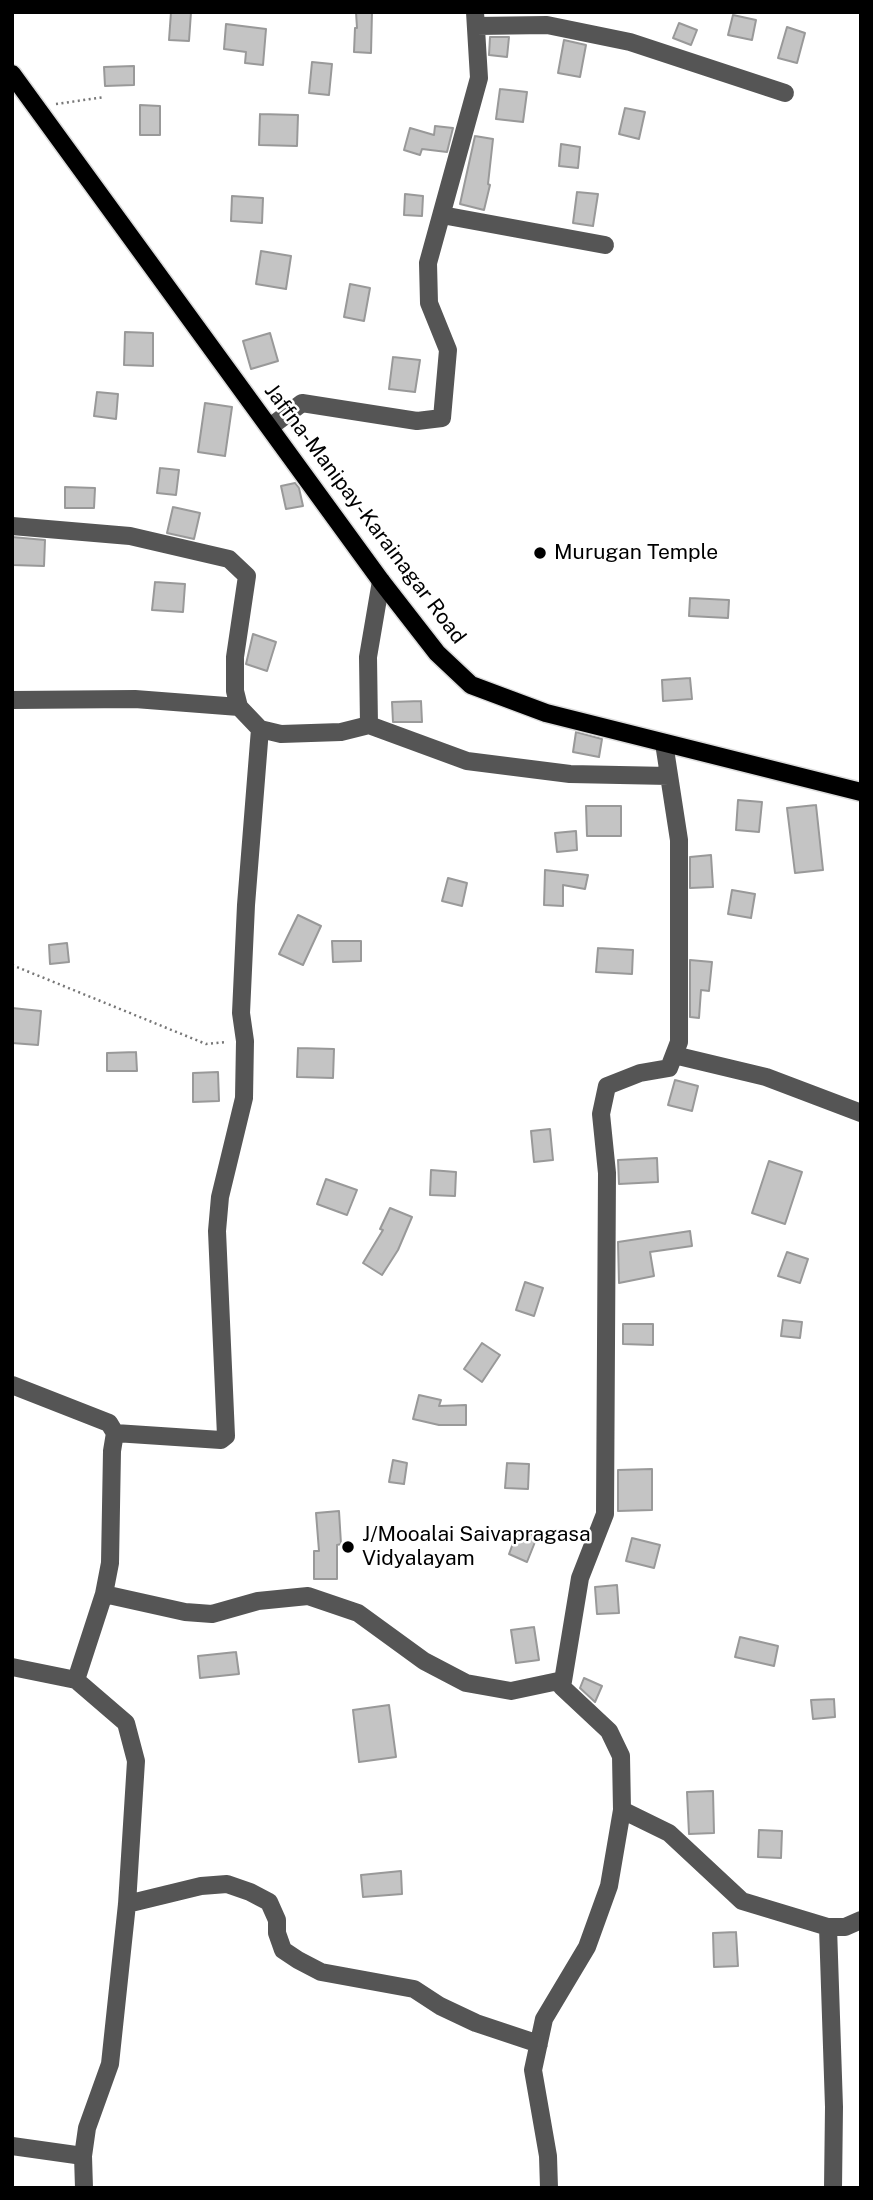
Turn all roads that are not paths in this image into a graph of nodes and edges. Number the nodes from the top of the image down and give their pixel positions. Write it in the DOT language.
graph roads {
  1 [pos="475,19"];
  2 [pos="12,74"];
  3 [pos="785,93"];
  4 [pos="442,215"];
  5 [pos="605,245"];
  6 [pos="271,427"];
  7 [pos="12,526"];
  8 [pos="381,581"];
  9 [pos="12,700"];
  10 [pos="239,707"];
  11 [pos="369,725"];
  12 [pos="260,729"];
  13 [pos="664,743"];
  14 [pos="669,776"];
  15 [pos="861,792"];
  16 [pos="674,1055"];
  17 [pos="861,1113"];
  18 [pos="12,1385"];
  19 [pos="115,1433"];
  20 [pos="104,1594"];
  21 [pos="12,1667"];
  22 [pos="76,1680"];
  23 [pos="563,1680"];
  24 [pos="622,1810"];
  25 [pos="127,1904"];
  26 [pos="861,1920"];
  27 [pos="828,1927"];
  28 [pos="539,2044"];
  29 [pos="12,2146"];
  30 [pos="83,2156"];
  31 [pos="84,2188"];
  32 [pos="549,2188"];
  33 [pos="833,2188"];
  1 -- 3 [label="street"];
  1 -- 4 [label="street"];
  2 -- 6 [label="main road, Jaffna-Manipay-Karainagar Road"];
  4 -- 5 [label="street"];
  4 -- 6 [label="street"];
  6 -- 8 [label="main road, Jaffna-Manipay-Karainagar Road"];
  7 -- 10 [label="street"];
  8 -- 11 [label="street"];
  8 -- 13 [label="main road, Jaffna-Manipay-Karainagar Road"];
  9 -- 10 [label="street"];
  10 -- 12 [label="street"];
  11 -- 12 [label="street"];
  11 -- 14 [label="street"];
  12 -- 19 [label="street"];
  13 -- 14 [label="street"];
  13 -- 15 [label="main road, Jaffna-Manipay-Karainagar Road"];
  14 -- 16 [label="street"];
  16 -- 17 [label="street"];
  16 -- 23 [label="street"];
  18 -- 19 [label="street"];
  19 -- 20 [label="street"];
  20 -- 22 [label="street"];
  20 -- 23 [label="street"];
  21 -- 22 [label="street"];
  22 -- 25 [label="street"];
  23 -- 24 [label="street"];
  24 -- 27 [label="street"];
  24 -- 28 [label="street"];
  25 -- 28 [label="street"];
  25 -- 30 [label="street"];
  26 -- 27 [label="street"];
  27 -- 33 [label="street"];
  28 -- 32 [label="street"];
  29 -- 30 [label="street"];
  30 -- 31 [label="street"];
}
